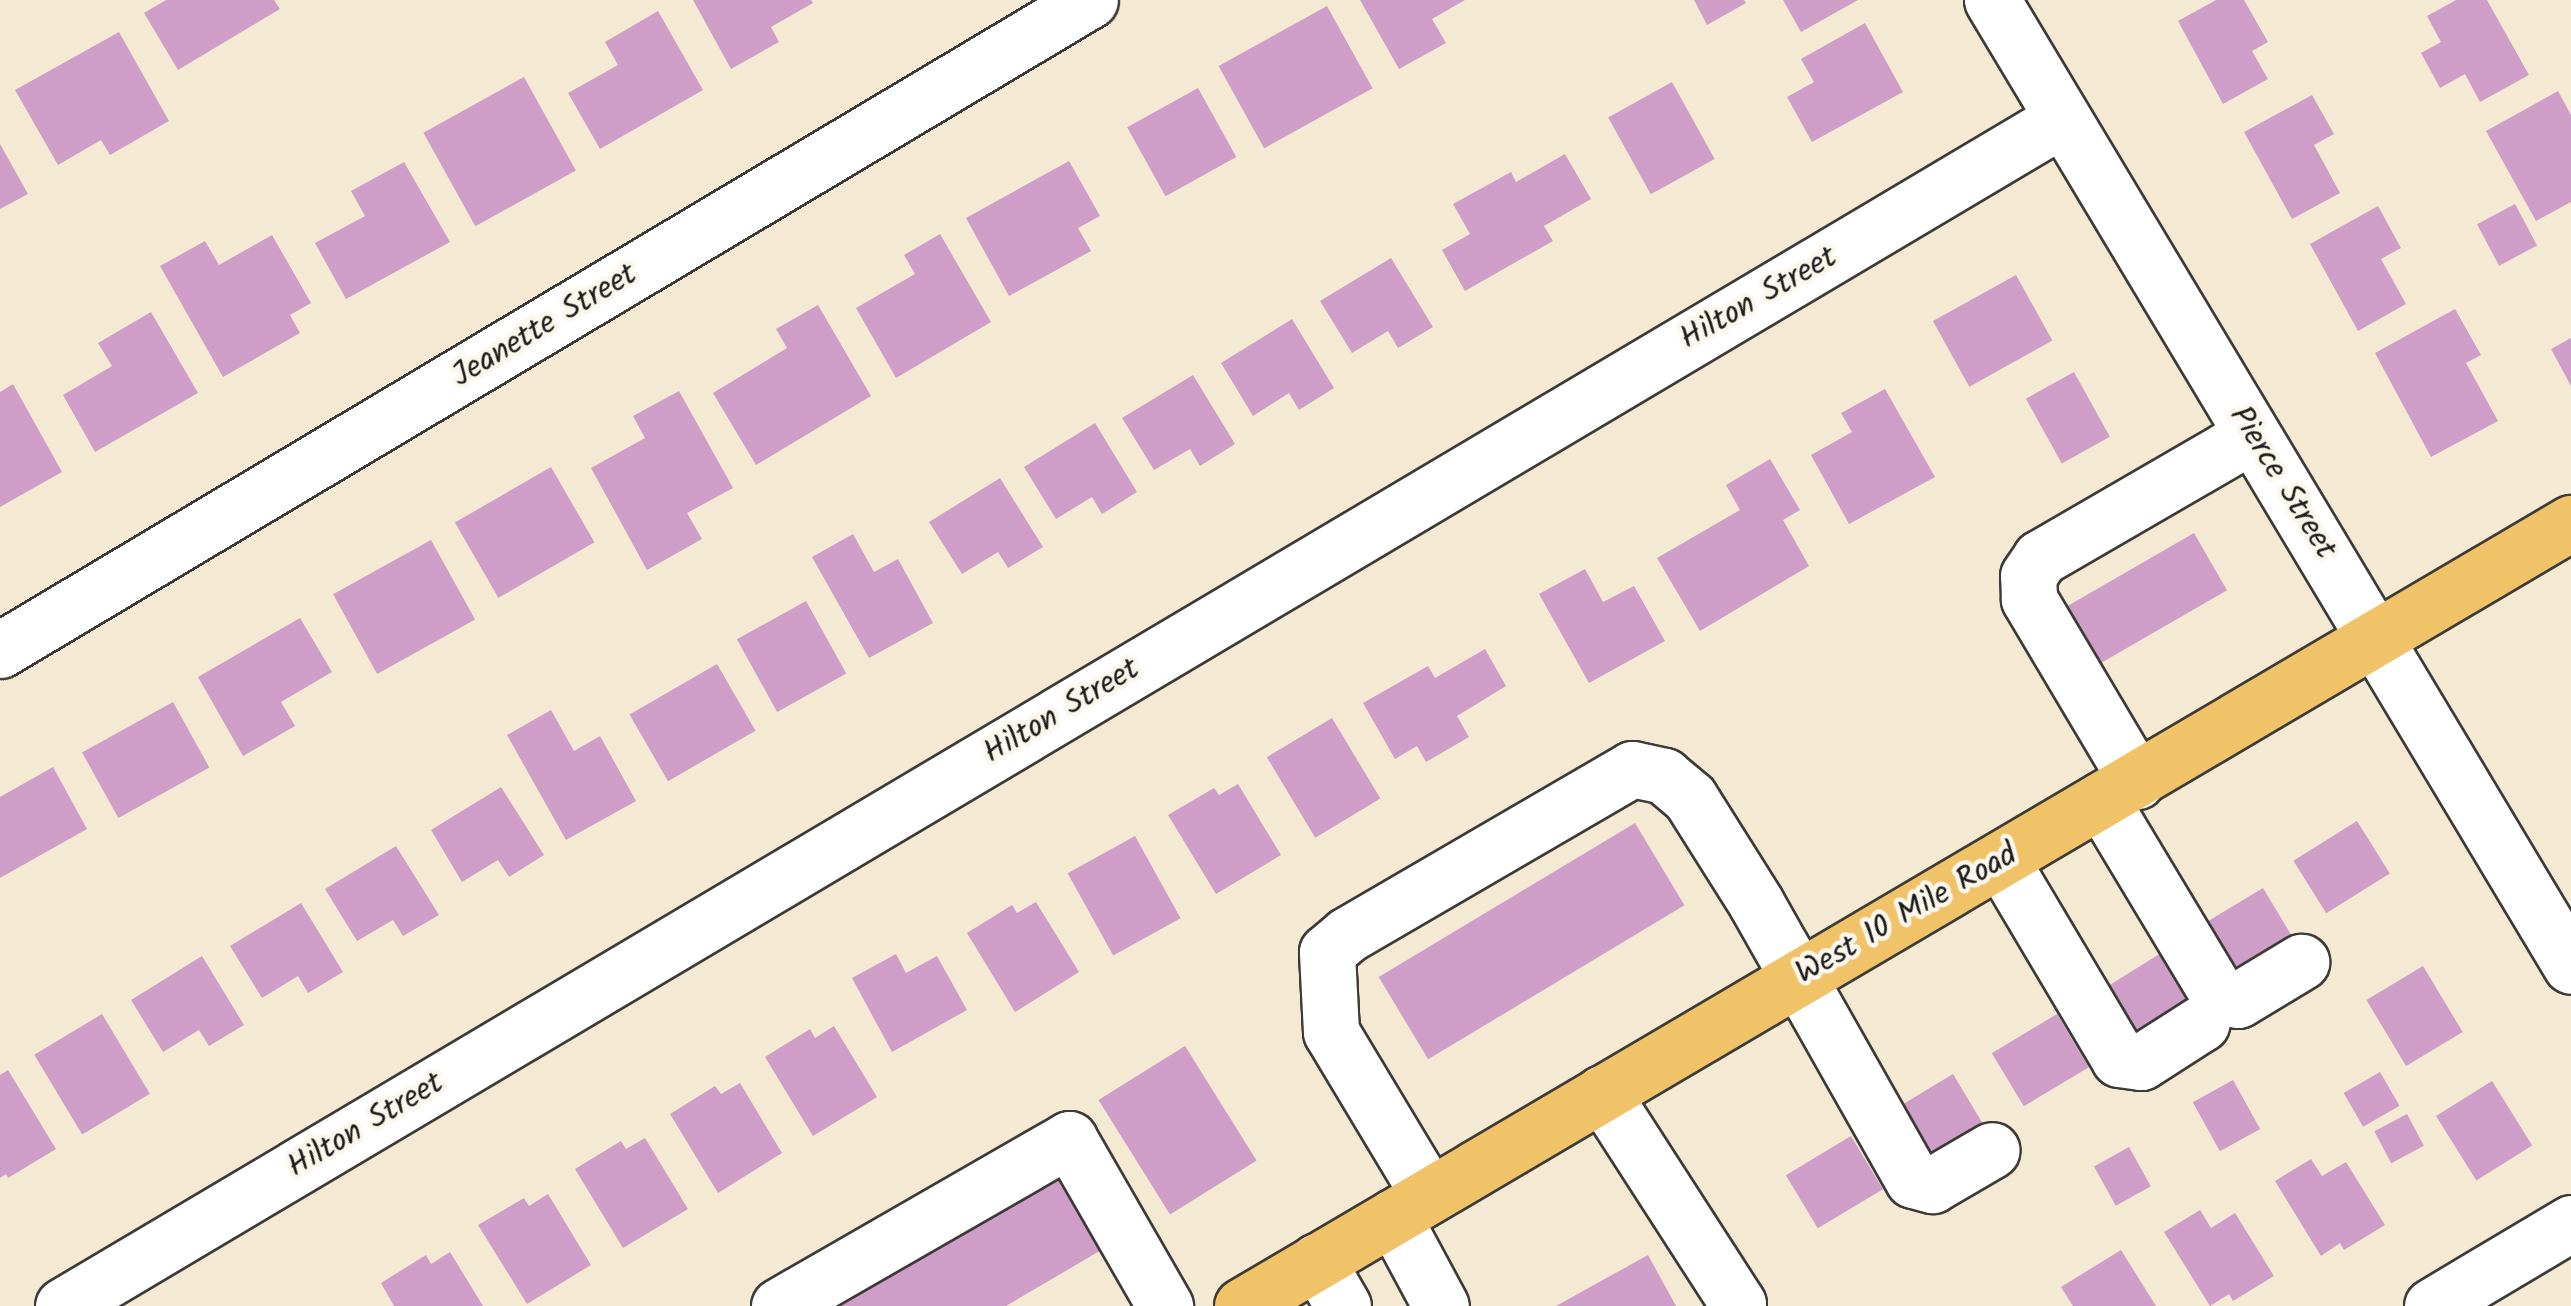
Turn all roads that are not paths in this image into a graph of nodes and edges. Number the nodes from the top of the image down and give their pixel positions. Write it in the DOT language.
graph roads {
  1 [pos="1090,0"];
  2 [pos="1992,0"];
  3 [pos="2062,119"];
  4 [pos="2252,435"];
  5 [pos="2571,522"];
  6 [pos="2377,639"];
  7 [pos="0,650"];
  8 [pos="2119,791"];
  9 [pos="2001,860"];
  10 [pos="2301,962"];
  11 [pos="2571,966"];
  12 [pos="1798,979"];
  13 [pos="2202,1024"];
  14 [pos="1602,1093"];
  15 [pos="1992,1150"];
  16 [pos="1411,1206"];
  17 [pos="2571,1223"];
  18 [pos="1330,1284"];
  19 [pos="63,1306"];
  20 [pos="779,1306"];
  21 [pos="1165,1306"];
  22 [pos="1242,1306"];
  23 [pos="1440,1306"];
  24 [pos="1734,1306"];
  25 [pos="2432,1306"];
  1 -- 7 [label="street, Jeanette Street"];
  2 -- 3 [label="street, Pierce Street"];
  3 -- 4 [label="street, Pierce Street"];
  3 -- 19 [label="street, Hilton Street"];
  4 -- 6 [label="street, Pierce Street"];
  4 -- 8 [label="street"];
  5 -- 6 [label="main road, West 10 Mile Road"];
  6 -- 8 [label="main road, West 10 Mile Road"];
  6 -- 11 [label="street, Pierce Street"];
  8 -- 9 [label="main road, West 10 Mile Road"];
  8 -- 10 [label="street"];
  9 -- 12 [label="main road, West 10 Mile Road"];
  9 -- 13 [label="street"];
  12 -- 14 [label="main road, West 10 Mile Road"];
  12 -- 15 [label="street"];
  12 -- 16 [label="street"];
  14 -- 16 [label="main road, West 10 Mile Road"];
  14 -- 24 [label="street"];
  16 -- 18 [label="main road, West 10 Mile Road"];
  16 -- 23 [label="street"];
  17 -- 25 [label="street"];
  18 -- 22 [label="main road, West 10 Mile Road"];
  20 -- 21 [label="street"];
}
